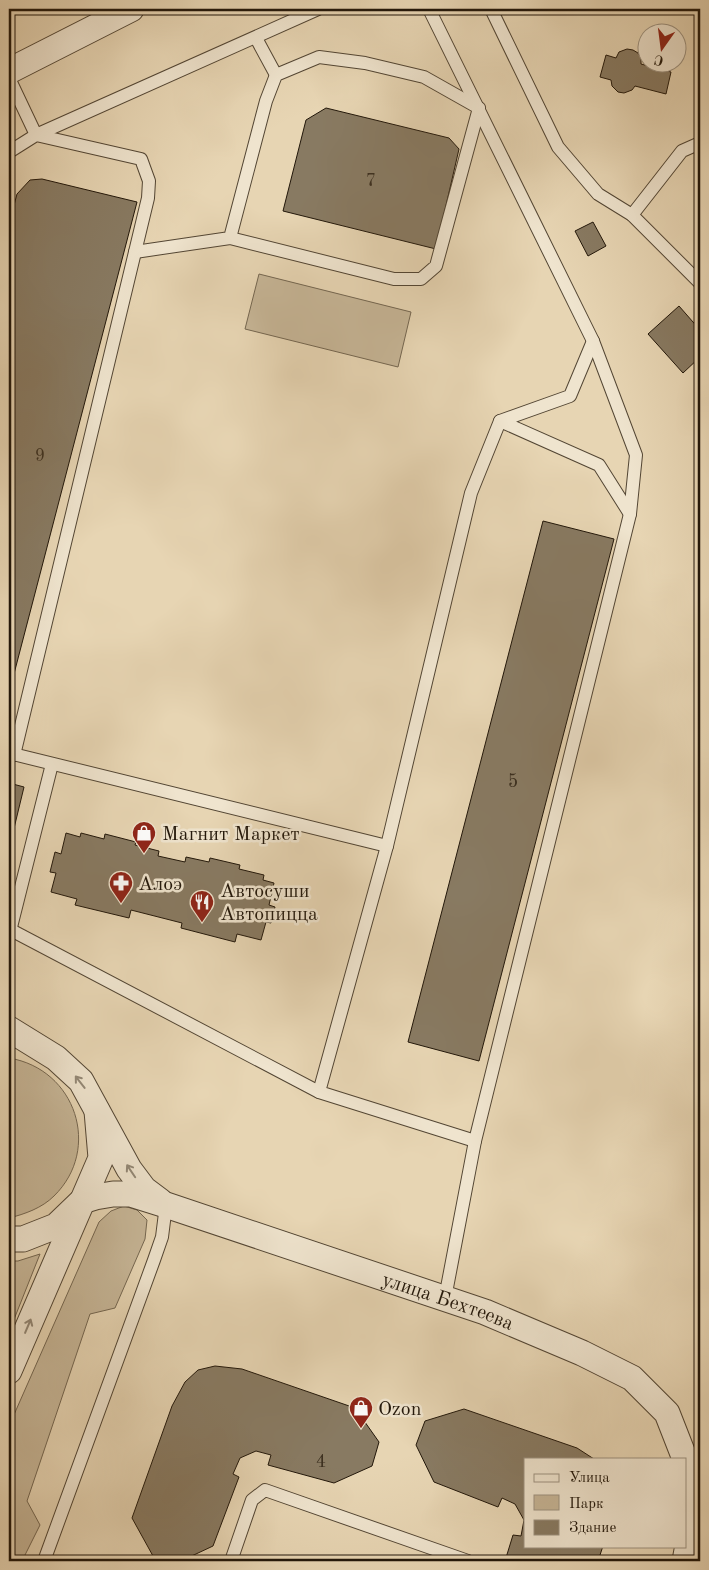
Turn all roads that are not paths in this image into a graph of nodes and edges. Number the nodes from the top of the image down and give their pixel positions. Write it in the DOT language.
graph roads {
  1 [pos="131,9"];
  2 [pos="318,9"];
  3 [pos="429,9"];
  4 [pos="491,9"];
  5 [pos="256,38"];
  6 [pos="9,71"];
  7 [pos="276,74"];
  8 [pos="9,78"];
  9 [pos="479,108"];
  10 [pos="36,135"];
  11 [pos="700,143"];
  12 [pos="9,152"];
  13 [pos="632,215"];
  14 [pos="230,238"];
  15 [pos="135,252"];
  16 [pos="700,283"];
  17 [pos="593,341"];
  18 [pos="500,422"];
  19 [pos="630,514"];
  20 [pos="11,754"];
  21 [pos="52,764"];
  22 [pos="387,846"];
  23 [pos="10,930"];
  24 [pos="9,1029"];
  25 [pos="9,1044"];
  26 [pos="56,1058"];
  27 [pos="319,1092"];
  28 [pos="97,1111"];
  29 [pos="475,1142"];
  30 [pos="82,1201"];
  31 [pos="166,1205"];
  32 [pos="9,1239"];
  33 [pos="445,1298"];
  34 [pos="9,1371"];
  35 [pos="685,1458"];
  36 [pos="686,1461"];
  37 [pos="44,1561"];
  38 [pos="230,1561"];
  39 [pos="468,1561"];
  40 [pos="685,1561"];
  1 -- 6 [label="street"];
  2 -- 5 [label="lane"];
  3 -- 9 [label="lane"];
  4 -- 13 [label="lane"];
  5 -- 7 [label="lane"];
  5 -- 10 [label="lane"];
  7 -- 9 [label="lane"];
  7 -- 14 [label="lane"];
  8 -- 10 [label="lane"];
  9 -- 14 [label="lane"];
  9 -- 17 [label="lane"];
  10 -- 12 [label="lane"];
  10 -- 15 [label="lane"];
  11 -- 13 [label="lane"];
  13 -- 16 [label="lane"];
  14 -- 15 [label="lane"];
  15 -- 20 [label="lane"];
  17 -- 18 [label="lane"];
  17 -- 19 [label="lane"];
  18 -- 19 [label="lane"];
  18 -- 22 [label="lane"];
  19 -- 29 [label="lane"];
  20 -- 21 [label="lane"];
  21 -- 22 [label="lane"];
  21 -- 23 [label="lane"];
  22 -- 27 [label="lane"];
  23 -- 27 [label="lane"];
  24 -- 26 [label="street"];
  25 -- 26 [label="street"];
  28 -- 26 [label="street, one-way"];
  27 -- 29 [label="lane"];
  28 -- 30 [label="street"];
  31 -- 28 [label="street, one-way"];
  29 -- 33 [label="lane"];
  30 -- 31 [label="street, улица Бехтеева"];
  30 -- 32 [label="street"];
  34 -- 30 [label="street, one-way"];
  31 -- 33 [label="street, улица Бехтеева"];
  31 -- 37 [label="lane"];
  33 -- 35 [label="street, улица Бехтеева"];
  36 -- 40 [label="street, улица Бехтеева"];
  38 -- 39 [label="lane"];
}
